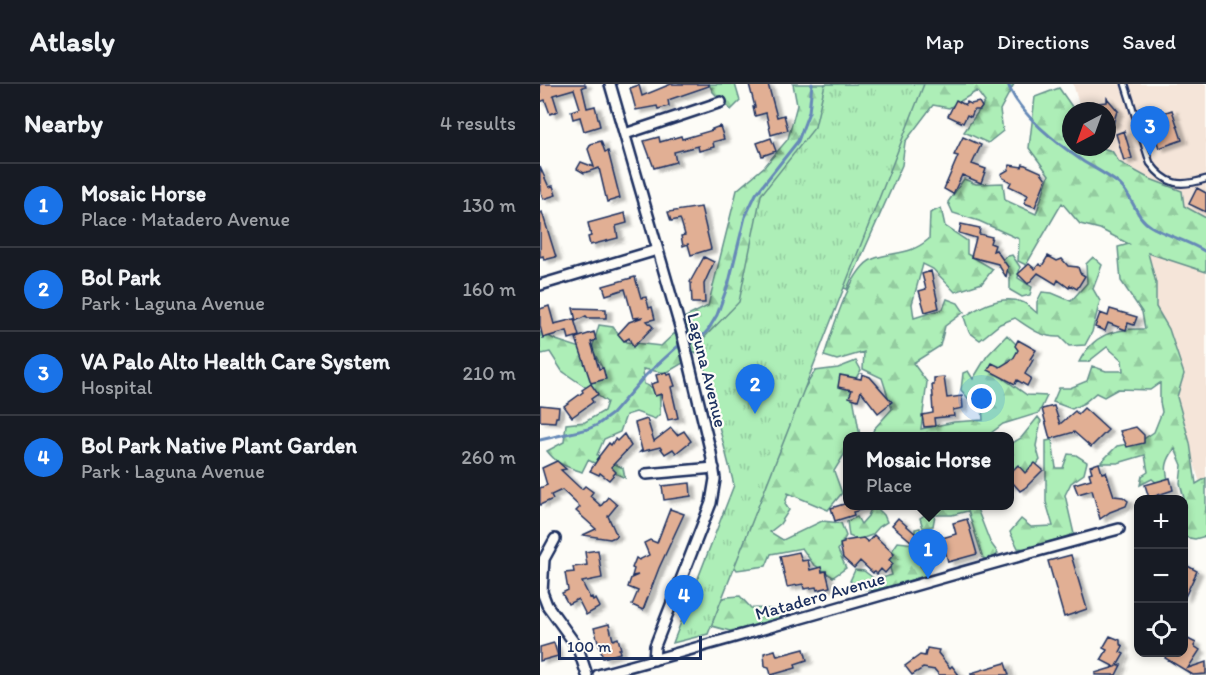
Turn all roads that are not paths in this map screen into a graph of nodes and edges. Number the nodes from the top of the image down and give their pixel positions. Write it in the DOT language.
graph roads {
  1 [pos="610,84"];
  2 [pos="1125,84"];
  3 [pos="721,102"];
  4 [pos="625,134"];
  5 [pos="1206,179"];
  6 [pos="657,250"];
  7 [pos="540,285"];
  8 [pos="714,468"];
  9 [pos="646,474"];
  10 [pos="1119,529"];
  11 [pos="555,539"];
  12 [pos="654,660"];
  13 [pos="587,675"];
  14 [pos="598,675"];
  1 -- 4 [label="street, Laguna Avenue"];
  2 -- 5 [label="lane"];
  3 -- 4 [label="street"];
  4 -- 6 [label="street, Laguna Avenue"];
  6 -- 7 [label="street"];
  6 -- 8 [label="street, Laguna Avenue"];
  8 -- 9 [label="street"];
  8 -- 12 [label="street, Laguna Avenue"];
  10 -- 12 [label="street, Matadero Avenue"];
  11 -- 13 [label="street"];
  12 -- 14 [label="street, Matadero Avenue"];
}
